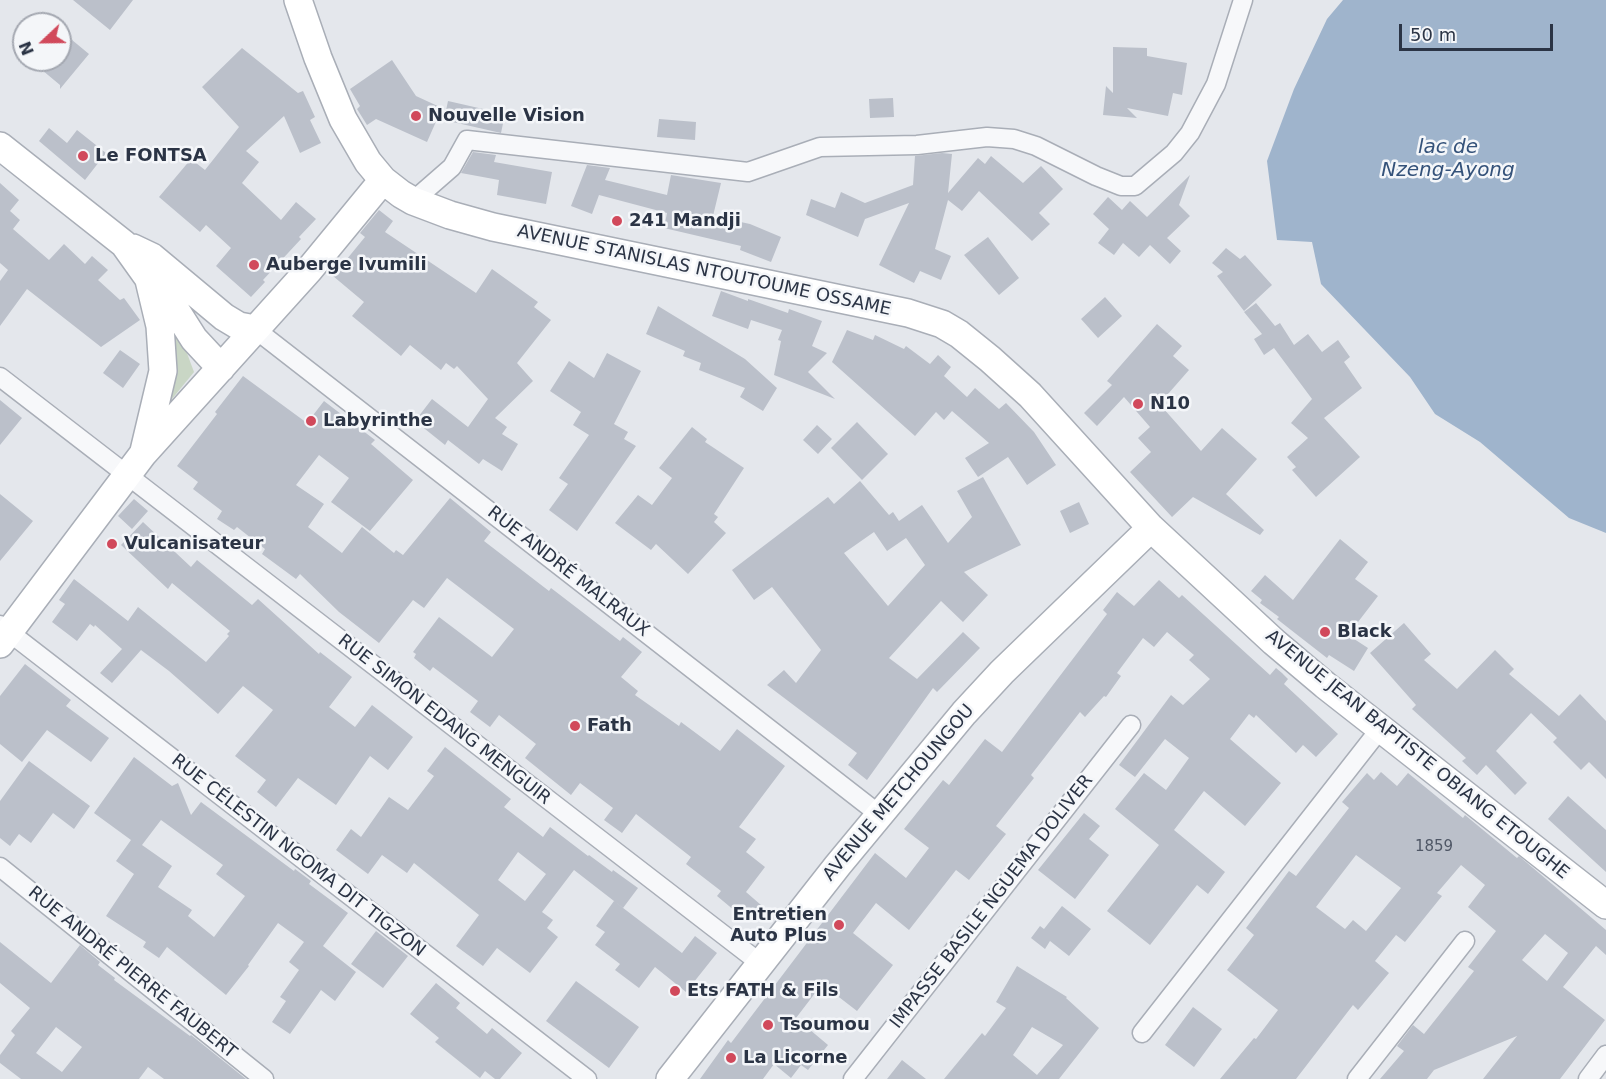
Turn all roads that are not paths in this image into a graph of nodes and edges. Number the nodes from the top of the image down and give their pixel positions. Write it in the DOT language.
graph roads {
  1 [pos="298,0"];
  2 [pos="1243,0"];
  3 [pos="0,146"];
  4 [pos="383,180"];
  5 [pos="413,201"];
  6 [pos="124,244"];
  7 [pos="149,279"];
  8 [pos="204,302"];
  9 [pos="255,329"];
  10 [pos="226,361"];
  11 [pos="0,377"];
  12 [pos="143,454"];
  13 [pos="127,476"];
  14 [pos="1151,528"];
  15 [pos="3,634"];
  16 [pos="1131,725"];
  17 [pos="1380,729"];
  18 [pos="880,815"];
  19 [pos="0,867"];
  20 [pos="1603,898"];
  21 [pos="1465,941"];
  22 [pos="760,963"];
  23 [pos="1142,1033"];
  24 [pos="1606,1055"];
  25 [pos="264,1079"];
  26 [pos="587,1079"];
  27 [pos="670,1079"];
  28 [pos="853,1079"];
  29 [pos="1357,1079"];
  30 [pos="1588,1079"];
  1 -- 4 [label="street, AVENUE STANISLAS NTOUTOUME OSSAME"];
  2 -- 5 [label="street"];
  3 -- 6 [label="street"];
  4 -- 5 [label="street, AVENUE STANISLAS NTOUTOUME OSSAME"];
  4 -- 9 [label="street"];
  5 -- 14 [label="street, AVENUE STANISLAS NTOUTOUME OSSAME"];
  6 -- 7 [label="street"];
  6 -- 8 [label="street"];
  7 -- 10 [label="street"];
  7 -- 12 [label="street"];
  8 -- 9 [label="street"];
  8 -- 10 [label="street"];
  9 -- 10 [label="street"];
  9 -- 18 [label="street, RUE ANDRÉ MALRAUX"];
  10 -- 12 [label="street"];
  11 -- 13 [label="street, RUE SIMON EDANG MENGUIR"];
  12 -- 13 [label="street"];
  13 -- 15 [label="street"];
  13 -- 22 [label="street, RUE SIMON EDANG MENGUIR"];
  14 -- 17 [label="street, AVENUE JEAN BAPTISTE OBIANG ETOUGHE"];
  14 -- 18 [label="street, AVENUE METCHOUNGOU"];
  15 -- 26 [label="street, RUE CÉLESTIN NGOMA DIT TIGZON"];
  16 -- 28 [label="street, IMPASSE BASILE NGUEMA DOLIVER"];
  17 -- 20 [label="street, AVENUE JEAN BAPTISTE OBIANG ETOUGHE"];
  17 -- 23 [label="street"];
  18 -- 22 [label="street, AVENUE METCHOUNGOU"];
  19 -- 25 [label="street, RUE ANDRÉ PIERRE FAUBERT"];
  21 -- 29 [label="street"];
  22 -- 27 [label="street, AVENUE METCHOUNGOU"];
  24 -- 30 [label="street"];
}
